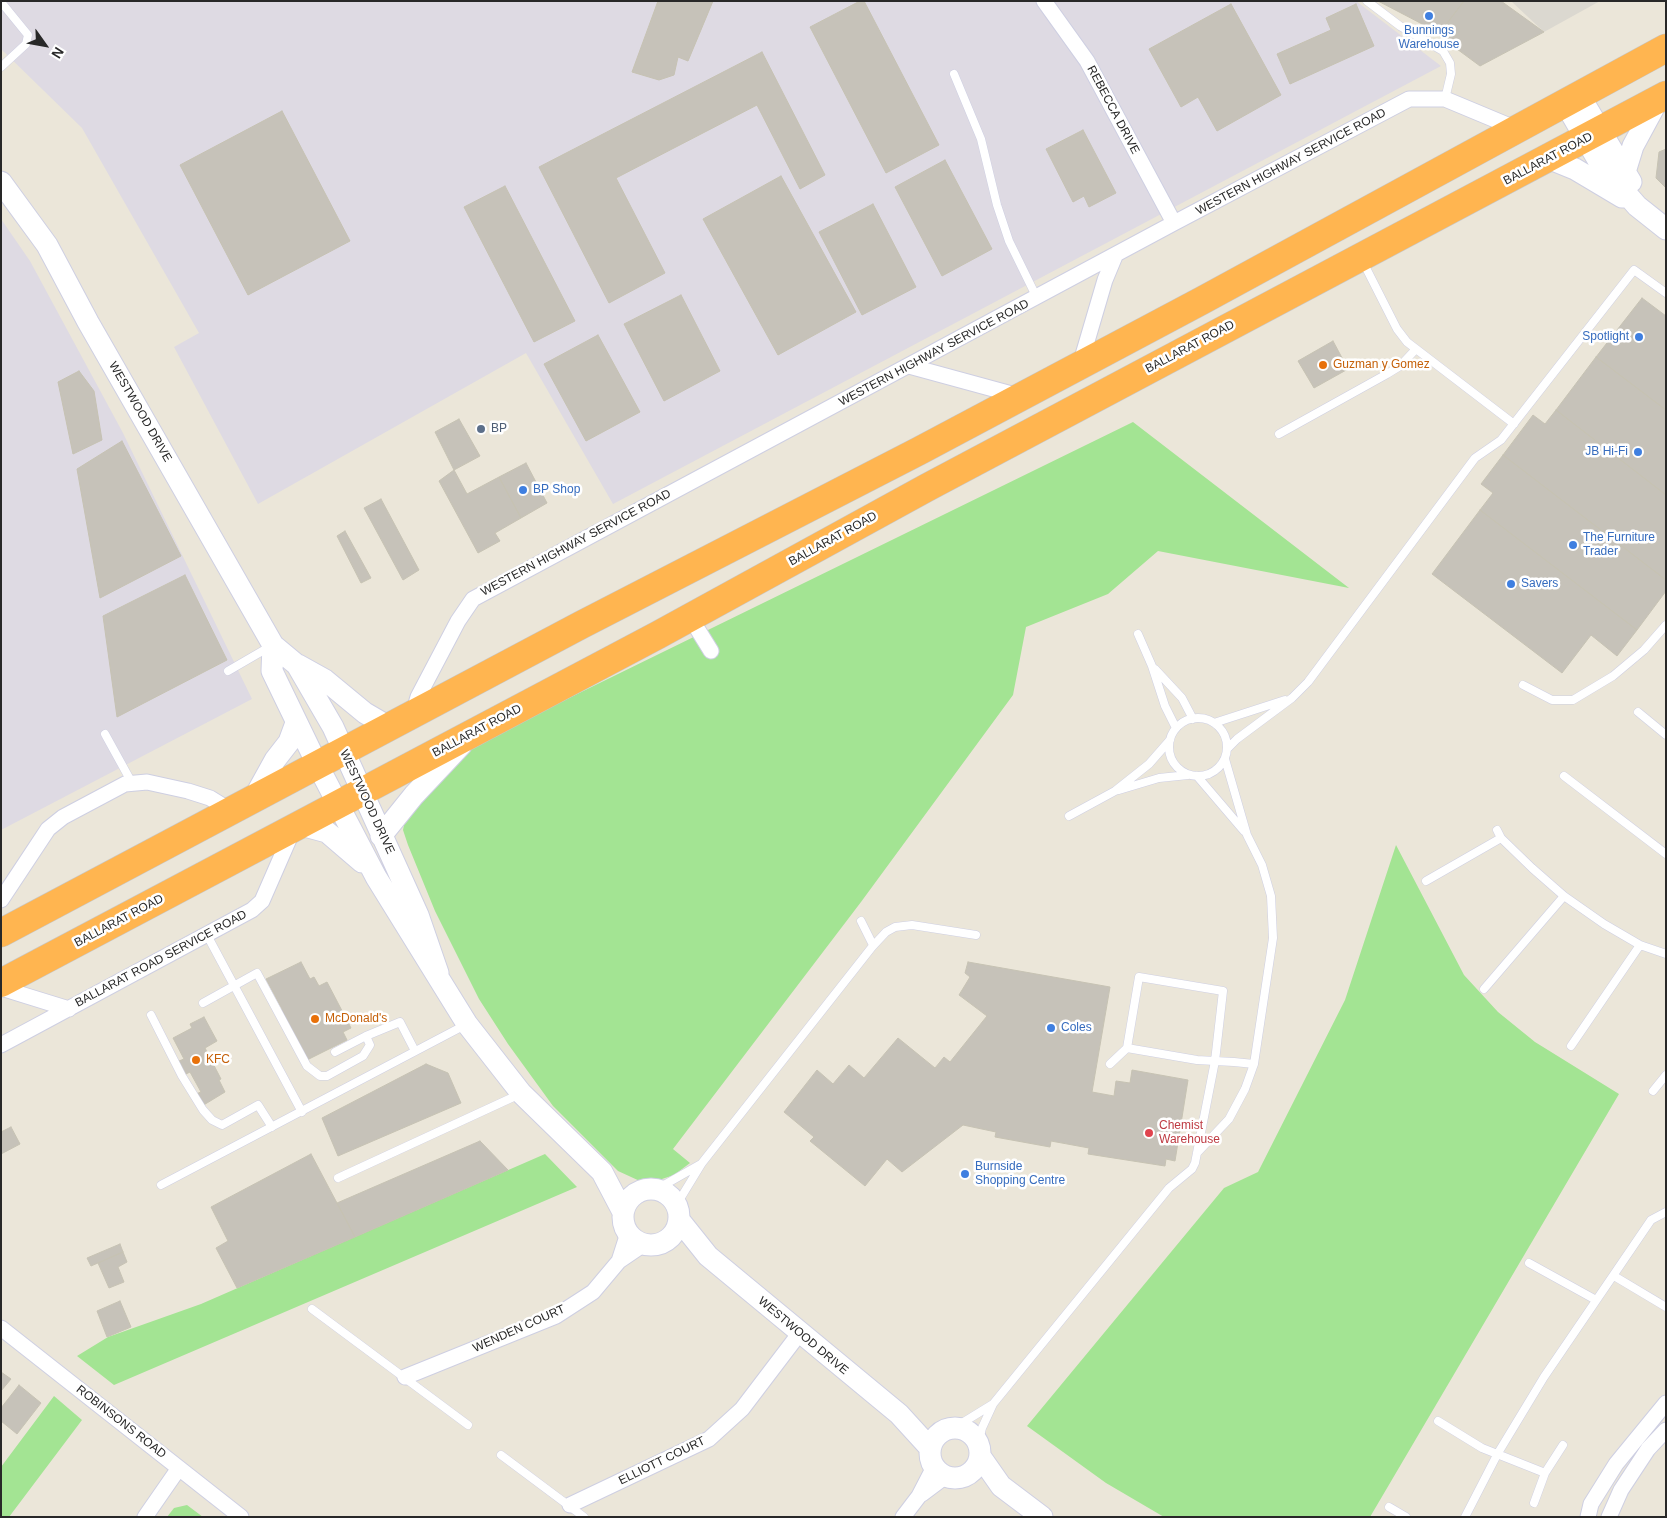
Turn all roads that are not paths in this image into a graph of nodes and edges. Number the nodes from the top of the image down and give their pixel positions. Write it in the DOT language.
graph roads {
  1 [pos="1044,1"];
  2 [pos="1367,1"];
  3 [pos="1,2"];
  4 [pos="1666,48"];
  5 [pos="1,68"];
  6 [pos="954,74"];
  7 [pos="1662,97"];
  8 [pos="1445,99"];
  9 [pos="1572,99"];
  10 [pos="1517,129"];
  11 [pos="1592,135"];
  12 [pos="1539,164"];
  13 [pos="1624,172"];
  14 [pos="1,182"];
  15 [pos="1637,206"];
  16 [pos="1174,223"];
  17 [pos="1665,228"];
  18 [pos="1116,256"];
  19 [pos="1360,256"];
  20 [pos="1666,293"];
  21 [pos="1037,298"];
  22 [pos="1416,348"];
  23 [pos="1080,365"];
  24 [pos="909,366"];
  25 [pos="1019,396"];
  26 [pos="1514,424"];
  27 [pos="1279,434"];
  28 [pos="690,617"];
  29 [pos="1666,624"];
  30 [pos="1138,634"];
  31 [pos="273,645"];
  32 [pos="711,651"];
  33 [pos="298,665"];
  34 [pos="1152,666"];
  35 [pos="228,671"];
  36 [pos="1523,685"];
  37 [pos="1292,698"];
  38 [pos="1638,712"];
  39 [pos="413,714"];
  40 [pos="1193,719"];
  41 [pos="296,723"];
  42 [pos="1214,723"];
  43 [pos="389,727"];
  44 [pos="1176,728"];
  45 [pos="472,733"];
  46 [pos="105,734"];
  47 [pos="1666,735"];
  48 [pos="1170,740"];
  49 [pos="1227,749"];
  50 [pos="344,752"];
  51 [pos="1225,759"];
  52 [pos="317,764"];
  53 [pos="1193,776"];
  54 [pos="1564,776"];
  55 [pos="132,782"];
  56 [pos="363,790"];
  57 [pos="1115,791"];
  58 [pos="254,798"];
  59 [pos="338,803"];
  60 [pos="231,811"];
  61 [pos="1069,816"];
  62 [pos="297,827"];
  63 [pos="1497,830"];
  64 [pos="1247,835"];
  65 [pos="381,836"];
  66 [pos="1501,838"];
  67 [pos="1666,854"];
  68 [pos="376,877"];
  69 [pos="1426,881"];
  70 [pos="1564,896"];
  71 [pos="1,900"];
  72 [pos="860,921"];
  73 [pos="1,933"];
  74 [pos="207,935"];
  75 [pos="976,935"];
  76 [pos="873,945"];
  77 [pos="1640,945"];
  78 [pos="1666,954"];
  79 [pos="438,974"];
  80 [pos="1224,982"];
  81 [pos="1,983"];
  82 [pos="234,985"];
  83 [pos="1,988"];
  84 [pos="1484,989"];
  85 [pos="1223,991"];
  86 [pos="203,1002"];
  87 [pos="68,1009"];
  88 [pos="151,1015"];
  89 [pos="467,1024"];
  90 [pos="366,1036"];
  91 [pos="1,1045"];
  92 [pos="1571,1046"];
  93 [pos="1127,1048"];
  94 [pos="415,1051"];
  95 [pos="335,1052"];
  96 [pos="1215,1061"];
  97 [pos="1110,1064"];
  98 [pos="1254,1064"];
  99 [pos="1666,1076"];
  100 [pos="1653,1090"];
  101 [pos="522,1093"];
  102 [pos="302,1112"];
  103 [pos="272,1127"];
  104 [pos="1197,1153"];
  105 [pos="702,1162"];
  106 [pos="602,1172"];
  107 [pos="338,1178"];
  108 [pos="161,1185"];
  109 [pos="652,1189"];
  110 [pos="623,1212"];
  111 [pos="1666,1212"];
  112 [pos="678,1213"];
  113 [pos="636,1239"];
  114 [pos="665,1242"];
  115 [pos="708,1256"];
  116 [pos="1528,1263"];
  117 [pos="1614,1276"];
  118 [pos="1596,1300"];
  119 [pos="1666,1307"];
  120 [pos="312,1309"];
  121 [pos="1,1328"];
  122 [pos="799,1334"];
  123 [pos="405,1377"];
  124 [pos="1666,1403"];
  125 [pos="993,1404"];
  126 [pos="1438,1421"];
  127 [pos="468,1426"];
  128 [pos="1666,1430"];
  129 [pos="1563,1444"];
  130 [pos="979,1450"];
  131 [pos="1498,1453"];
  132 [pos="501,1454"];
  133 [pos="945,1454"];
  134 [pos="179,1468"];
  135 [pos="1545,1473"];
  136 [pos="1001,1486"];
  137 [pos="1534,1504"];
  138 [pos="570,1505"];
  139 [pos="1389,1507"];
  140 [pos="145,1517"];
  141 [pos="241,1517"];
  142 [pos="584,1517"];
  143 [pos="903,1517"];
  144 [pos="1042,1517"];
  145 [pos="1406,1517"];
  146 [pos="1465,1517"];
  147 [pos="1588,1517"];
  148 [pos="1609,1517"];
  1 -- 16 [label="street, REBECCA DRIVE"];
  2 -- 8 [label="lane"];
  3 -- 5 [label="lane"];
  4 -- 9 [label="highway"];
  6 -- 21 [label="lane"];
  7 -- 11 [label="highway, BALLARAT ROAD"];
  7 -- 13 [label="street"];
  8 -- 10 [label="street, WESTERN HIGHWAY SERVICE ROAD"];
  8 -- 16 [label="street, WESTERN HIGHWAY SERVICE ROAD"];
  9 -- 10 [label="highway"];
  9 -- 11 [label="street"];
  10 -- 12 [label="highway"];
  10 -- 23 [label="highway"];
  11 -- 12 [label="highway, BALLARAT ROAD"];
  11 -- 13 [label="street"];
  11 -- 15 [label="street"];
  12 -- 15 [label="street"];
  12 -- 19 [label="highway, BALLARAT ROAD"];
  13 -- 17 [label="street"];
  14 -- 31 [label="street, WESTWOOD DRIVE"];
  15 -- 17 [label="street"];
  16 -- 18 [label="street, WESTERN HIGHWAY SERVICE ROAD"];
  18 -- 21 [label="street, WESTERN HIGHWAY SERVICE ROAD"];
  18 -- 23 [label="street"];
  19 -- 22 [label="lane"];
  19 -- 28 [label="highway, BALLARAT ROAD"];
  20 -- 26 [label="lane"];
  21 -- 24 [label="street, WESTERN HIGHWAY SERVICE ROAD"];
  22 -- 26 [label="lane"];
  22 -- 27 [label="lane"];
  23 -- 25 [label="highway"];
  24 -- 25 [label="street"];
  24 -- 39 [label="street, WESTERN HIGHWAY SERVICE ROAD"];
  25 -- 39 [label="highway"];
  26 -- 37 [label="lane"];
  28 -- 32 [label="street"];
  28 -- 45 [label="highway, BALLARAT ROAD"];
  29 -- 36 [label="lane"];
  30 -- 34 [label="lane"];
  31 -- 33 [label="street, WESTWOOD DRIVE"];
  31 -- 35 [label="lane"];
  31 -- 41 [label="street, WESTWOOD DRIVE"];
  33 -- 43 [label="street"];
  33 -- 50 [label="street, WESTWOOD DRIVE"];
  34 -- 40 [label="lane"];
  34 -- 44 [label="lane"];
  37 -- 42 [label="lane"];
  37 -- 49 [label="lane"];
  38 -- 47 [label="lane"];
  39 -- 43 [label="highway"];
  40 -- 42 [label="lane"];
  40 -- 44 [label="lane"];
  41 -- 52 [label="street, WESTWOOD DRIVE"];
  41 -- 58 [label="street"];
  42 -- 49 [label="lane"];
  43 -- 50 [label="highway"];
  44 -- 48 [label="lane"];
  45 -- 56 [label="highway, BALLARAT ROAD"];
  45 -- 65 [label="street"];
  46 -- 55 [label="lane"];
  48 -- 53 [label="lane"];
  48 -- 57 [label="lane"];
  49 -- 51 [label="lane"];
  50 -- 52 [label="highway"];
  50 -- 56 [label="street, WESTWOOD DRIVE"];
  51 -- 53 [label="lane"];
  51 -- 64 [label="lane"];
  52 -- 58 [label="highway"];
  52 -- 59 [label="street, WESTWOOD DRIVE"];
  53 -- 57 [label="lane"];
  53 -- 64 [label="lane"];
  54 -- 67 [label="lane"];
  55 -- 60 [label="street"];
  55 -- 71 [label="street"];
  56 -- 59 [label="highway, BALLARAT ROAD"];
  56 -- 65 [label="street, WESTWOOD DRIVE"];
  57 -- 61 [label="lane"];
  58 -- 60 [label="highway"];
  59 -- 62 [label="highway, BALLARAT ROAD"];
  59 -- 68 [label="street, WESTWOOD DRIVE"];
  60 -- 73 [label="highway"];
  62 -- 68 [label="street"];
  62 -- 74 [label="street, BALLARAT ROAD SERVICE ROAD"];
  62 -- 81 [label="highway, BALLARAT ROAD"];
  63 -- 66 [label="lane"];
  64 -- 98 [label="lane"];
  65 -- 79 [label="street, WESTWOOD DRIVE"];
  66 -- 69 [label="lane"];
  66 -- 70 [label="lane"];
  68 -- 79 [label="street, WESTWOOD DRIVE"];
  70 -- 77 [label="lane"];
  70 -- 84 [label="lane"];
  72 -- 76 [label="lane"];
  74 -- 82 [label="lane"];
  74 -- 87 [label="street, BALLARAT ROAD SERVICE ROAD"];
  75 -- 76 [label="lane"];
  76 -- 105 [label="lane"];
  77 -- 78 [label="lane"];
  77 -- 92 [label="lane"];
  79 -- 89 [label="street, WESTWOOD DRIVE"];
  80 -- 85 [label="lane"];
  82 -- 86 [label="lane"];
  82 -- 90 [label="lane"];
  82 -- 102 [label="lane"];
  83 -- 87 [label="street, BALLARAT ROAD SERVICE ROAD"];
  85 -- 93 [label="lane"];
  85 -- 96 [label="lane"];
  87 -- 91 [label="street, BALLARAT ROAD SERVICE ROAD"];
  88 -- 103 [label="lane"];
  89 -- 94 [label="lane"];
  89 -- 101 [label="street, WESTWOOD DRIVE"];
  90 -- 94 [label="lane"];
  90 -- 95 [label="lane"];
  93 -- 96 [label="lane"];
  93 -- 97 [label="lane"];
  94 -- 102 [label="lane"];
  96 -- 98 [label="lane"];
  96 -- 104 [label="lane"];
  98 -- 104 [label="lane"];
  99 -- 100 [label="lane"];
  101 -- 106 [label="street, WESTWOOD DRIVE"];
  101 -- 107 [label="lane"];
  102 -- 103 [label="lane"];
  103 -- 108 [label="lane"];
  104 -- 125 [label="lane"];
  105 -- 109 [label="lane"];
  105 -- 112 [label="lane"];
  106 -- 109 [label="street, WESTWOOD DRIVE"];
  106 -- 110 [label="street, WESTWOOD DRIVE"];
  109 -- 110 [label="street"];
  109 -- 112 [label="street"];
  110 -- 113 [label="street"];
  111 -- 117 [label="lane"];
  112 -- 114 [label="street"];
  112 -- 115 [label="street, WESTWOOD DRIVE"];
  113 -- 114 [label="street"];
  113 -- 123 [label="street, WENDEN COURT"];
  114 -- 115 [label="street, WESTWOOD DRIVE"];
  115 -- 122 [label="street, WESTWOOD DRIVE"];
  116 -- 118 [label="lane"];
  117 -- 118 [label="lane"];
  117 -- 119 [label="lane"];
  118 -- 131 [label="lane"];
  120 -- 123 [label="lane"];
  121 -- 134 [label="street, ROBINSONS ROAD"];
  122 -- 133 [label="street, WESTWOOD DRIVE"];
  122 -- 138 [label="street, ELLIOTT COURT"];
  123 -- 127 [label="lane"];
  124 -- 147 [label="street"];
  125 -- 130 [label="lane"];
  125 -- 133 [label="lane"];
  126 -- 131 [label="lane"];
  128 -- 148 [label="street"];
  129 -- 135 [label="lane"];
  130 -- 133 [label="street"];
  130 -- 133 [label="street"];
  130 -- 136 [label="street"];
  131 -- 135 [label="lane"];
  131 -- 146 [label="lane"];
  132 -- 138 [label="lane"];
  133 -- 136 [label="street"];
  133 -- 143 [label="street"];
  134 -- 140 [label="street"];
  134 -- 141 [label="street, ROBINSONS ROAD"];
  135 -- 137 [label="lane"];
  136 -- 144 [label="street"];
  138 -- 142 [label="lane"];
  139 -- 145 [label="lane"];
}
